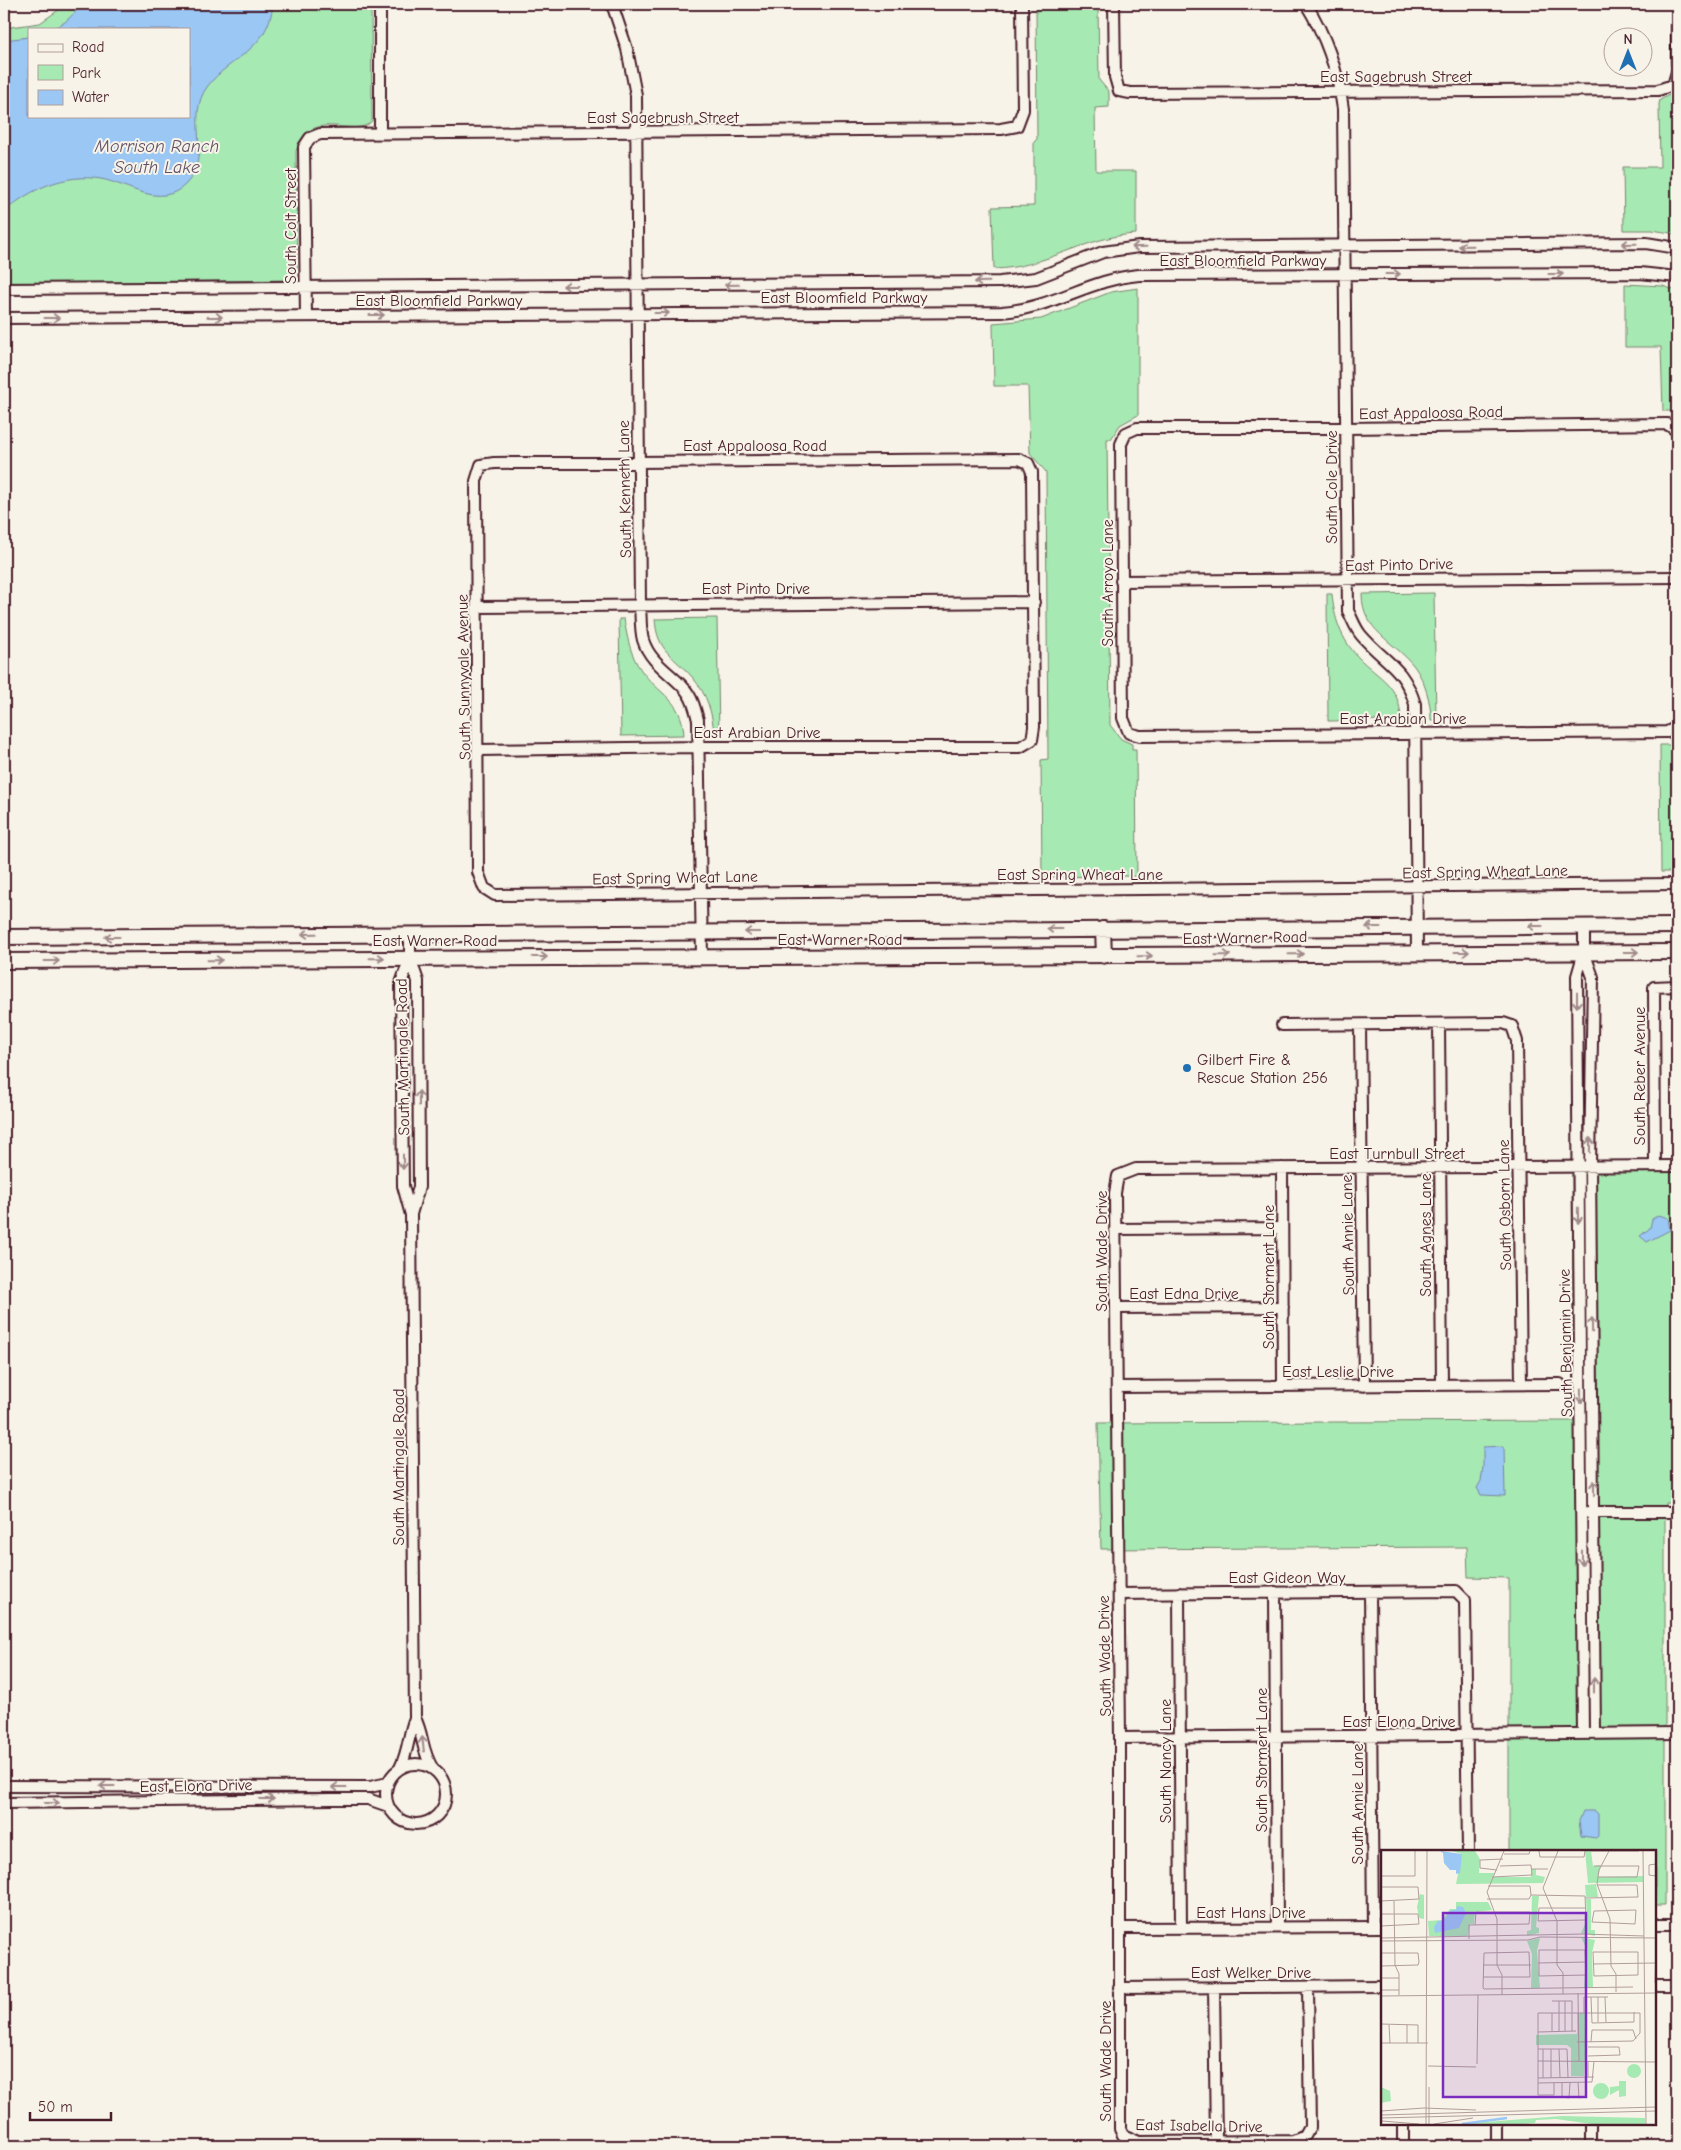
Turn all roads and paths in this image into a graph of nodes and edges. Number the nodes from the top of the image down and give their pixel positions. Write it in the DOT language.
graph roads {
  1 [pos="380,4"];
  2 [pos="612,4"];
  3 [pos="1022,4"];
  4 [pos="1114,4"];
  5 [pos="1306,4"];
  6 [pos="1677,4"];
  7 [pos="1677,63"];
  8 [pos="1677,72"];
  9 [pos="1340,91"];
  10 [pos="637,132"];
  11 [pos="380,134"];
  12 [pos="310,138"];
  13 [pos="1345,247"];
  14 [pos="1677,248"];
  15 [pos="1344,274"];
  16 [pos="1677,277"];
  17 [pos="305,286"];
  18 [pos="637,286"];
  19 [pos="4,289"];
  20 [pos="637,313"];
  21 [pos="306,316"];
  22 [pos="4,318"];
  23 [pos="1346,428"];
  24 [pos="1677,430"];
  25 [pos="1126,433"];
  26 [pos="639,461"];
  27 [pos="481,465"];
  28 [pos="1677,577"];
  29 [pos="1346,580"];
  30 [pos="1121,581"];
  31 [pos="1034,602"];
  32 [pos="640,604"];
  33 [pos="478,607"];
  34 [pos="1677,727"];
  35 [pos="1129,732"];
  36 [pos="1416,732"];
  37 [pos="699,747"];
  38 [pos="479,750"];
  39 [pos="1677,884"];
  40 [pos="1418,887"];
  41 [pos="484,888"];
  42 [pos="700,892"];
  43 [pos="1584,926"];
  44 [pos="1677,926"];
  45 [pos="1416,927"];
  46 [pos="1103,929"];
  47 [pos="701,932"];
  48 [pos="410,933"];
  49 [pos="143,936"];
  50 [pos="4,937"];
  51 [pos="1417,952"];
  52 [pos="1584,952"];
  53 [pos="1677,952"];
  54 [pos="1104,956"];
  55 [pos="702,957"];
  56 [pos="410,958"];
  57 [pos="4,961"];
  58 [pos="143,961"];
  59 [pos="1677,986"];
  60 [pos="1439,1024"];
  61 [pos="1282,1025"];
  62 [pos="1360,1025"];
  63 [pos="1590,1166"];
  64 [pos="1655,1166"];
  65 [pos="1677,1166"];
  66 [pos="1440,1167"];
  67 [pos="1519,1167"];
  68 [pos="1577,1167"];
  69 [pos="1282,1168"];
  70 [pos="1361,1168"];
  71 [pos="1118,1176"];
  72 [pos="411,1216"];
  73 [pos="1282,1228"];
  74 [pos="1115,1229"];
  75 [pos="1283,1307"];
  76 [pos="1116,1308"];
  77 [pos="1521,1384"];
  78 [pos="1560,1384"];
  79 [pos="1442,1385"];
  80 [pos="1283,1386"];
  81 [pos="1364,1386"];
  82 [pos="1117,1387"];
  83 [pos="1582,1512"];
  84 [pos="1594,1512"];
  85 [pos="1677,1512"];
  86 [pos="1274,1592"];
  87 [pos="1370,1592"];
  88 [pos="1179,1593"];
  89 [pos="1119,1594"];
  90 [pos="415,1718"];
  91 [pos="1677,1733"];
  92 [pos="1583,1734"];
  93 [pos="1595,1734"];
  94 [pos="1467,1735"];
  95 [pos="1371,1736"];
  96 [pos="1180,1737"];
  97 [pos="1276,1737"];
  98 [pos="1120,1738"];
  99 [pos="400,1768"];
  100 [pos="433,1769"];
  101 [pos="388,1783"];
  102 [pos="4,1786"];
  103 [pos="4,1803"];
  104 [pos="388,1806"];
  105 [pos="1468,1850"];
  106 [pos="1656,1924"];
  107 [pos="1677,1924"];
  108 [pos="1277,1927"];
  109 [pos="1378,1927"];
  110 [pos="1120,1928"];
  111 [pos="1181,1928"];
  112 [pos="1656,1985"];
  113 [pos="1677,1985"];
  114 [pos="1381,1986"];
  115 [pos="1214,1987"];
  116 [pos="1308,1987"];
  117 [pos="1120,1988"];
  118 [pos="1403,2125"];
  119 [pos="1497,2125"];
  120 [pos="1591,2125"];
  121 [pos="1123,2135"];
  122 [pos="1216,2142"];
  123 [pos="1403,2146"];
  124 [pos="1497,2146"];
  125 [pos="1591,2146"];
  1 -- 11 [label="street"];
  2 -- 10 [label="street, South Kenneth Lane"];
  3 -- 10 [label="street, East Sagebrush Street"];
  4 -- 9 [label="street, East Sagebrush Street"];
  5 -- 9 [label="street, South Cole Drive"];
  6 -- 7 [label="street"];
  8 -- 9 [label="street, East Sagebrush Street"];
  9 -- 13 [label="street, South Cole Drive"];
  10 -- 11 [label="street, East Sagebrush Street"];
  10 -- 18 [label="street, South Kenneth Lane"];
  11 -- 12 [label="street, East Sagebrush Street"];
  12 -- 17 [label="street, South Colt Street"];
  14 -- 13 [label="street, East Bloomfield Parkway, one-way"];
  13 -- 15 [label="street, South Cole Drive"];
  13 -- 18 [label="street, East Bloomfield Parkway, one-way"];
  15 -- 16 [label="street, East Bloomfield Parkway, one-way"];
  20 -- 15 [label="street, East Bloomfield Parkway, one-way"];
  15 -- 23 [label="street, South Cole Drive"];
  18 -- 17 [label="street, East Bloomfield Parkway, one-way"];
  17 -- 19 [label="street, East Bloomfield Parkway"];
  17 -- 21 [label="street, South Colt Street"];
  18 -- 20 [label="street, South Kenneth Lane"];
  21 -- 20 [label="street, East Bloomfield Parkway, one-way"];
  20 -- 26 [label="street, South Kenneth Lane"];
  22 -- 21 [label="street, East Bloomfield Parkway, one-way"];
  23 -- 24 [label="street, East Appaloosa Road"];
  23 -- 25 [label="street, East Appaloosa Road"];
  23 -- 29 [label="street, South Cole Drive"];
  25 -- 30 [label="street, South Arroyo Lane"];
  26 -- 27 [label="street, East Appaloosa Road"];
  26 -- 31 [label="street, East Appaloosa Road"];
  26 -- 32 [label="street, South Kenneth Lane"];
  27 -- 33 [label="street, South Sunnyvale Avenue"];
  28 -- 29 [label="street, East Pinto Drive"];
  29 -- 30 [label="street, East Pinto Drive"];
  29 -- 36 [label="street, South Cole Drive"];
  30 -- 35 [label="street, South Arroyo Lane"];
  31 -- 32 [label="street, East Pinto Drive"];
  31 -- 37 [label="street, East Arabian Drive"];
  32 -- 33 [label="street, East Pinto Drive"];
  32 -- 37 [label="street, South Kenneth Lane"];
  33 -- 38 [label="street, South Sunnyvale Avenue"];
  34 -- 36 [label="street, East Arabian Drive"];
  35 -- 36 [label="street, East Arabian Drive"];
  36 -- 40 [label="street, South Cole Drive"];
  37 -- 38 [label="street, East Arabian Drive"];
  37 -- 42 [label="street, South Kenneth Lane"];
  38 -- 41 [label="street, South Sunnyvale Avenue"];
  39 -- 40 [label="street, East Spring Wheat Lane"];
  40 -- 42 [label="street, East Spring Wheat Lane"];
  40 -- 45 [label="street, South Cole Drive"];
  41 -- 42 [label="street, East Spring Wheat Lane"];
  42 -- 47 [label="street, South Kenneth Lane"];
  43 -- 44 [label="main road, East Warner Road"];
  43 -- 45 [label="main road, East Warner Road, one-way"];
  43 -- 52 [label="street, South Benjamin Drive"];
  45 -- 46 [label="main road, East Warner Road, one-way"];
  45 -- 51 [label="street, South Cole Drive"];
  46 -- 47 [label="main road, East Warner Road, one-way"];
  46 -- 54 [label="main road"];
  47 -- 48 [label="main road, East Warner Road"];
  47 -- 55 [label="street, South Kenneth Lane"];
  48 -- 49 [label="main road, East Warner Road, one-way"];
  48 -- 56 [label="street, South Martingale Road"];
  49 -- 50 [label="main road, East Warner Road, one-way"];
  49 -- 58 [label="main road"];
  51 -- 52 [label="main road, East Warner Road, one-way"];
  54 -- 51 [label="main road, East Warner Road, one-way"];
  52 -- 53 [label="main road, East Warner Road, one-way"];
  63 -- 52 [label="street, South Benjamin Drive, one-way"];
  52 -- 68 [label="street, South Benjamin Drive, one-way"];
  54 -- 55 [label="main road, East Warner Road"];
  56 -- 55 [label="main road, East Warner Road, one-way"];
  58 -- 56 [label="main road, East Warner Road, one-way"];
  72 -- 56 [label="street, South Martingale Road, one-way"];
  56 -- 72 [label="street, South Martingale Road, one-way"];
  57 -- 58 [label="main road, East Warner Road, one-way"];
  59 -- 64 [label="street, South Reber Avenue"];
  60 -- 62 [label="street"];
  60 -- 66 [label="street, South Agnes Lane"];
  60 -- 67 [label="street, South Osborn Lane"];
  61 -- 62 [label="street"];
  62 -- 70 [label="street, South Annie Lane"];
  63 -- 64 [label="street, East Turnbull Street"];
  63 -- 68 [label="street, East Turnbull Street"];
  84 -- 63 [label="street, South Benjamin Drive, one-way"];
  64 -- 65 [label="street, East Turnbull Street"];
  66 -- 67 [label="street, East Turnbull Street"];
  66 -- 70 [label="street, East Turnbull Street"];
  66 -- 79 [label="street, South Agnes Lane"];
  67 -- 68 [label="street, East Turnbull Street"];
  67 -- 77 [label="street, South Osborn Lane"];
  68 -- 83 [label="street, South Benjamin Drive, one-way"];
  69 -- 70 [label="street, East Turnbull Street"];
  69 -- 71 [label="street, East Turnbull Street"];
  69 -- 73 [label="street, South Storment Lane"];
  70 -- 81 [label="street, South Annie Lane"];
  71 -- 74 [label="street, South Wade Drive"];
  72 -- 90 [label="street, South Martingale Road"];
  73 -- 74 [label="street"];
  73 -- 75 [label="street, South Storment Lane"];
  74 -- 76 [label="street, South Wade Drive"];
  75 -- 76 [label="street, East Edna Drive"];
  75 -- 80 [label="street, South Storment Lane"];
  76 -- 82 [label="street, South Wade Drive"];
  77 -- 78 [label="street, East Leslie Drive"];
  77 -- 79 [label="street, East Leslie Drive"];
  79 -- 81 [label="street, East Leslie Drive"];
  80 -- 81 [label="street, East Leslie Drive"];
  80 -- 82 [label="street, East Leslie Drive"];
  82 -- 89 [label="street, South Wade Drive"];
  83 -- 84 [label="street"];
  83 -- 92 [label="street, South Benjamin Drive, one-way"];
  84 -- 85 [label="street"];
  93 -- 84 [label="street, South Benjamin Drive, one-way"];
  86 -- 87 [label="street, East Gideon Way"];
  86 -- 88 [label="street, East Gideon Way"];
  86 -- 97 [label="street, South Storment Lane"];
  87 -- 94 [label="street, East Gideon Way"];
  87 -- 95 [label="street, South Annie Lane"];
  88 -- 89 [label="street, East Gideon Way"];
  88 -- 96 [label="street, South Nancy Lane"];
  89 -- 98 [label="street, South Wade Drive"];
  90 -- 99 [label="street, South Martingale Road"];
  100 -- 90 [label="street, South Martingale Road, one-way"];
  91 -- 93 [label="street, East Elona Drive"];
  92 -- 93 [label="street, East Elona Drive"];
  92 -- 94 [label="street, East Elona Drive"];
  94 -- 95 [label="street, East Elona Drive"];
  94 -- 105 [label="street"];
  95 -- 97 [label="street, East Elona Drive"];
  95 -- 109 [label="street, South Annie Lane"];
  96 -- 97 [label="street, East Elona Drive"];
  96 -- 98 [label="street, East Elona Drive"];
  96 -- 111 [label="street, South Nancy Lane"];
  97 -- 108 [label="street, South Storment Lane"];
  98 -- 110 [label="street, South Wade Drive"];
  99 -- 100 [label="street"];
  99 -- 101 [label="street"];
  100 -- 104 [label="street"];
  101 -- 102 [label="street, East Elona Drive, one-way"];
  101 -- 104 [label="street"];
  103 -- 104 [label="street, East Elona Drive, one-way"];
  106 -- 107 [label="street"];
  108 -- 109 [label="street, East Hans Drive"];
  108 -- 111 [label="street, East Hans Drive"];
  110 -- 111 [label="street, East Hans Drive"];
  110 -- 117 [label="street, South Wade Drive"];
  112 -- 113 [label="street"];
  114 -- 116 [label="street, East Welker Drive"];
  115 -- 116 [label="street, East Welker Drive"];
  115 -- 117 [label="street, East Welker Drive"];
  115 -- 122 [label="street"];
  116 -- 122 [label="street, East Isabella Drive"];
  117 -- 121 [label="street, South Wade Drive"];
  118 -- 123 [label="street"];
  119 -- 124 [label="street"];
  120 -- 125 [label="street"];
  121 -- 122 [label="street, East Isabella Drive"];
}
